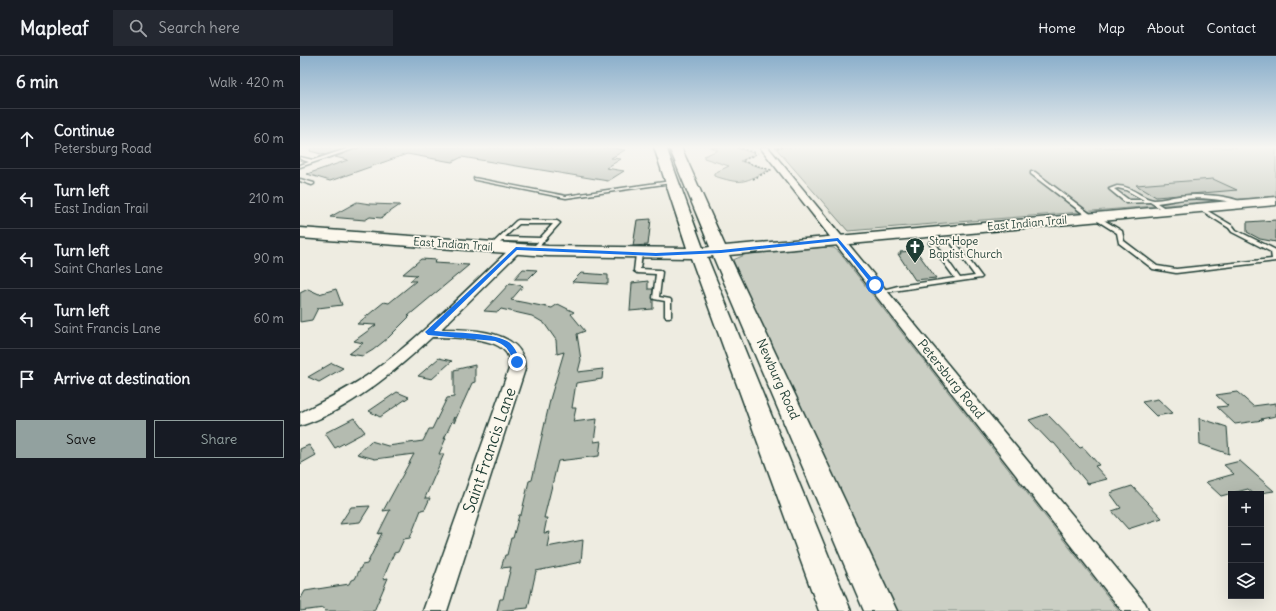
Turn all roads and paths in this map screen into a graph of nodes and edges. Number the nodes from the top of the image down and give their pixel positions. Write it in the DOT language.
graph roads {
  1 [pos="668,173"];
  2 [pos="683,173"];
  3 [pos="765,173"];
  4 [pos="789,173"];
  5 [pos="1033,173"];
  6 [pos="476,179"];
  7 [pos="753,179"];
  8 [pos="300,180"];
  9 [pos="671,182"];
  10 [pos="312,184"];
  11 [pos="1151,201"];
  12 [pos="1276,201"];
  13 [pos="1244,204"];
  14 [pos="1201,208"];
  15 [pos="1166,210"];
  16 [pos="1093,217"];
  17 [pos="300,233"];
  18 [pos="929,237"];
  19 [pos="838,240"];
  20 [pos="496,243"];
  21 [pos="538,245"];
  22 [pos="516,249"];
  23 [pos="1275,251"];
  24 [pos="709,252"];
  25 [pos="639,254"];
  26 [pos="958,279"];
  27 [pos="881,292"];
  28 [pos="668,316"];
  29 [pos="428,332"];
  30 [pos="300,420"];
  31 [pos="435,611"];
  32 [pos="835,611"];
  33 [pos="881,611"];
  34 [pos="1137,611"];
  1 -- 9 [label="main road, Newburg Road"];
  2 -- 24 [label="main road, Newburg Road"];
  3 -- 7 [label="path"];
  4 -- 19 [label="street, Petersburg Road"];
  5 -- 16 [label="lane"];
  6 -- 9 [label="lane"];
  8 -- 10 [label="lane"];
  9 -- 24 [label="main road, Newburg Road"];
  11 -- 11 [label="lane"];
  11 -- 13 [label="lane"];
  11 -- 15 [label="lane"];
  12 -- 13 [label="main road, East Indian Trail"];
  13 -- 14 [label="main road, East Indian Trail"];
  14 -- 15 [label="main road, East Indian Trail"];
  14 -- 23 [label="lane"];
  15 -- 16 [label="main road, East Indian Trail"];
  16 -- 18 [label="main road, East Indian Trail"];
  16 -- 23 [label="lane"];
  17 -- 20 [label="main road, East Indian Trail"];
  18 -- 19 [label="main road, East Indian Trail"];
  18 -- 26 [label="lane"];
  18 -- 26 [label="lane"];
  19 -- 24 [label="main road, East Indian Trail"];
  19 -- 27 [label="street, Petersburg Road"];
  20 -- 21 [label="lane"];
  20 -- 21 [label="lane"];
  20 -- 22 [label="main road, East Indian Trail"];
  21 -- 22 [label="main road, East Indian Trail"];
  21 -- 25 [label="main road, East Indian Trail"];
  22 -- 29 [label="street"];
  24 -- 25 [label="main road, East Indian Trail"];
  24 -- 32 [label="main road, Newburg Road"];
  24 -- 33 [label="main road, Newburg Road"];
  25 -- 28 [label="lane"];
  26 -- 27 [label="lane"];
  27 -- 34 [label="street, Petersburg Road"];
  29 -- 30 [label="street"];
  29 -- 31 [label="street, Saint Francis Lane"];
}
